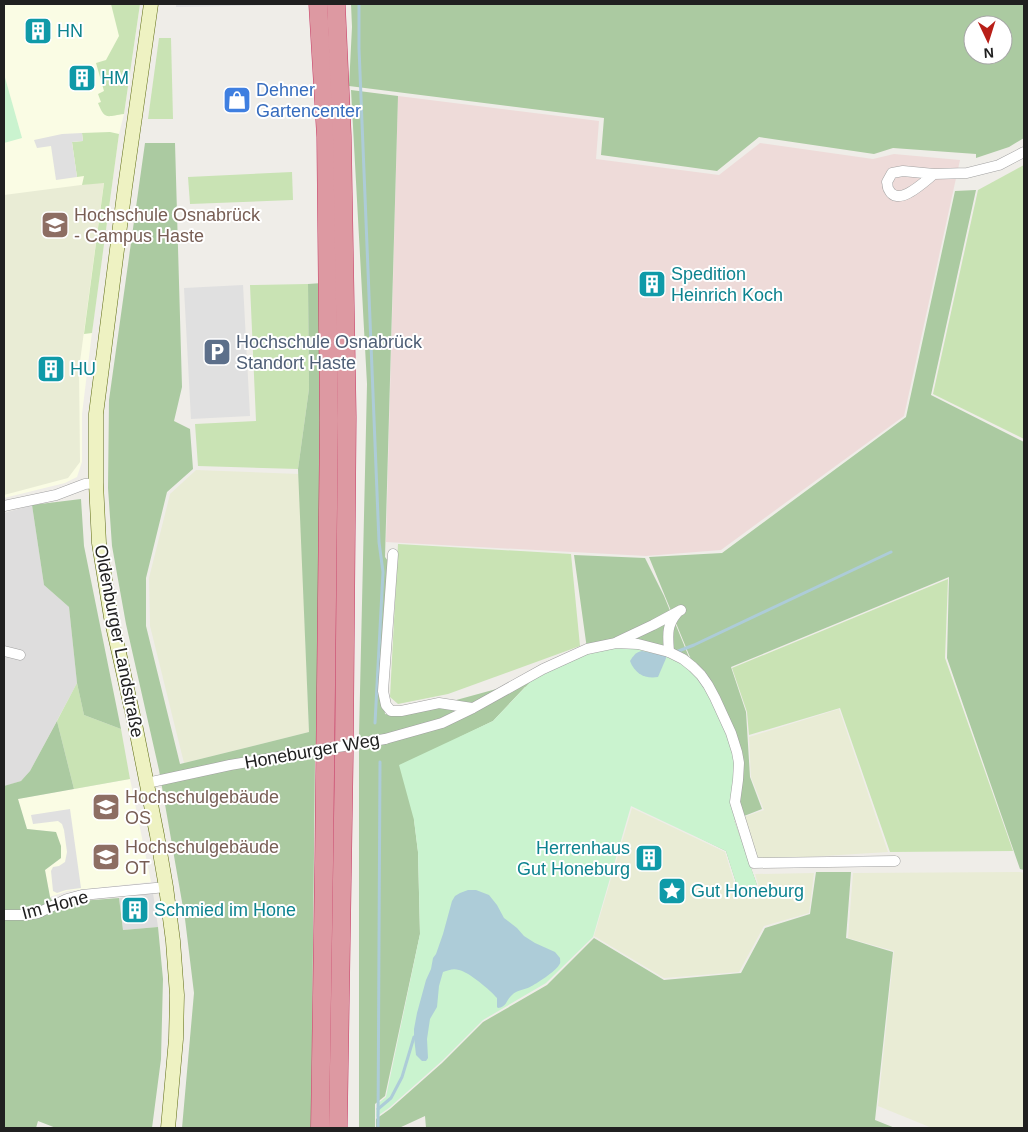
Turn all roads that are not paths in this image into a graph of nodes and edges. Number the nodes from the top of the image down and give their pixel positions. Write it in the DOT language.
graph roads {
  1 [pos="151,4"];
  2 [pos="318,4"];
  3 [pos="336,4"];
  4 [pos="1024,152"];
  5 [pos="934,174"];
  6 [pos="96,483"];
  7 [pos="4,506"];
  8 [pos="393,554"];
  9 [pos="616,643"];
  10 [pos="4,651"];
  11 [pos="672,653"];
  12 [pos="20,655"];
  13 [pos="474,708"];
  14 [pos="147,783"];
  15 [pos="895,861"];
  16 [pos="166,887"];
  17 [pos="4,915"];
  18 [pos="168,1128"];
  19 [pos="320,1128"];
  20 [pos="338,1128"];
  1 -- 6 [label="street, Oldenburger Landstraße"];
  2 -- 19 [label="highway"];
  3 -- 20 [label="highway"];
  4 -- 5 [label="street"];
  6 -- 7 [label="street"];
  6 -- 14 [label="street, Oldenburger Landstraße"];
  8 -- 13 [label="street, Honeburger Weg"];
  9 -- 11 [label="street, Honeburger Weg"];
  9 -- 11 [label="street, Honeburger Weg"];
  9 -- 13 [label="street, Honeburger Weg"];
  10 -- 12 [label="street"];
  11 -- 15 [label="street, Honeburger Weg"];
  13 -- 14 [label="street, Honeburger Weg, bridge"];
  14 -- 16 [label="street, Oldenburger Landstraße"];
  16 -- 17 [label="street, Im Hone"];
  16 -- 18 [label="street, Oldenburger Landstraße"];
}
